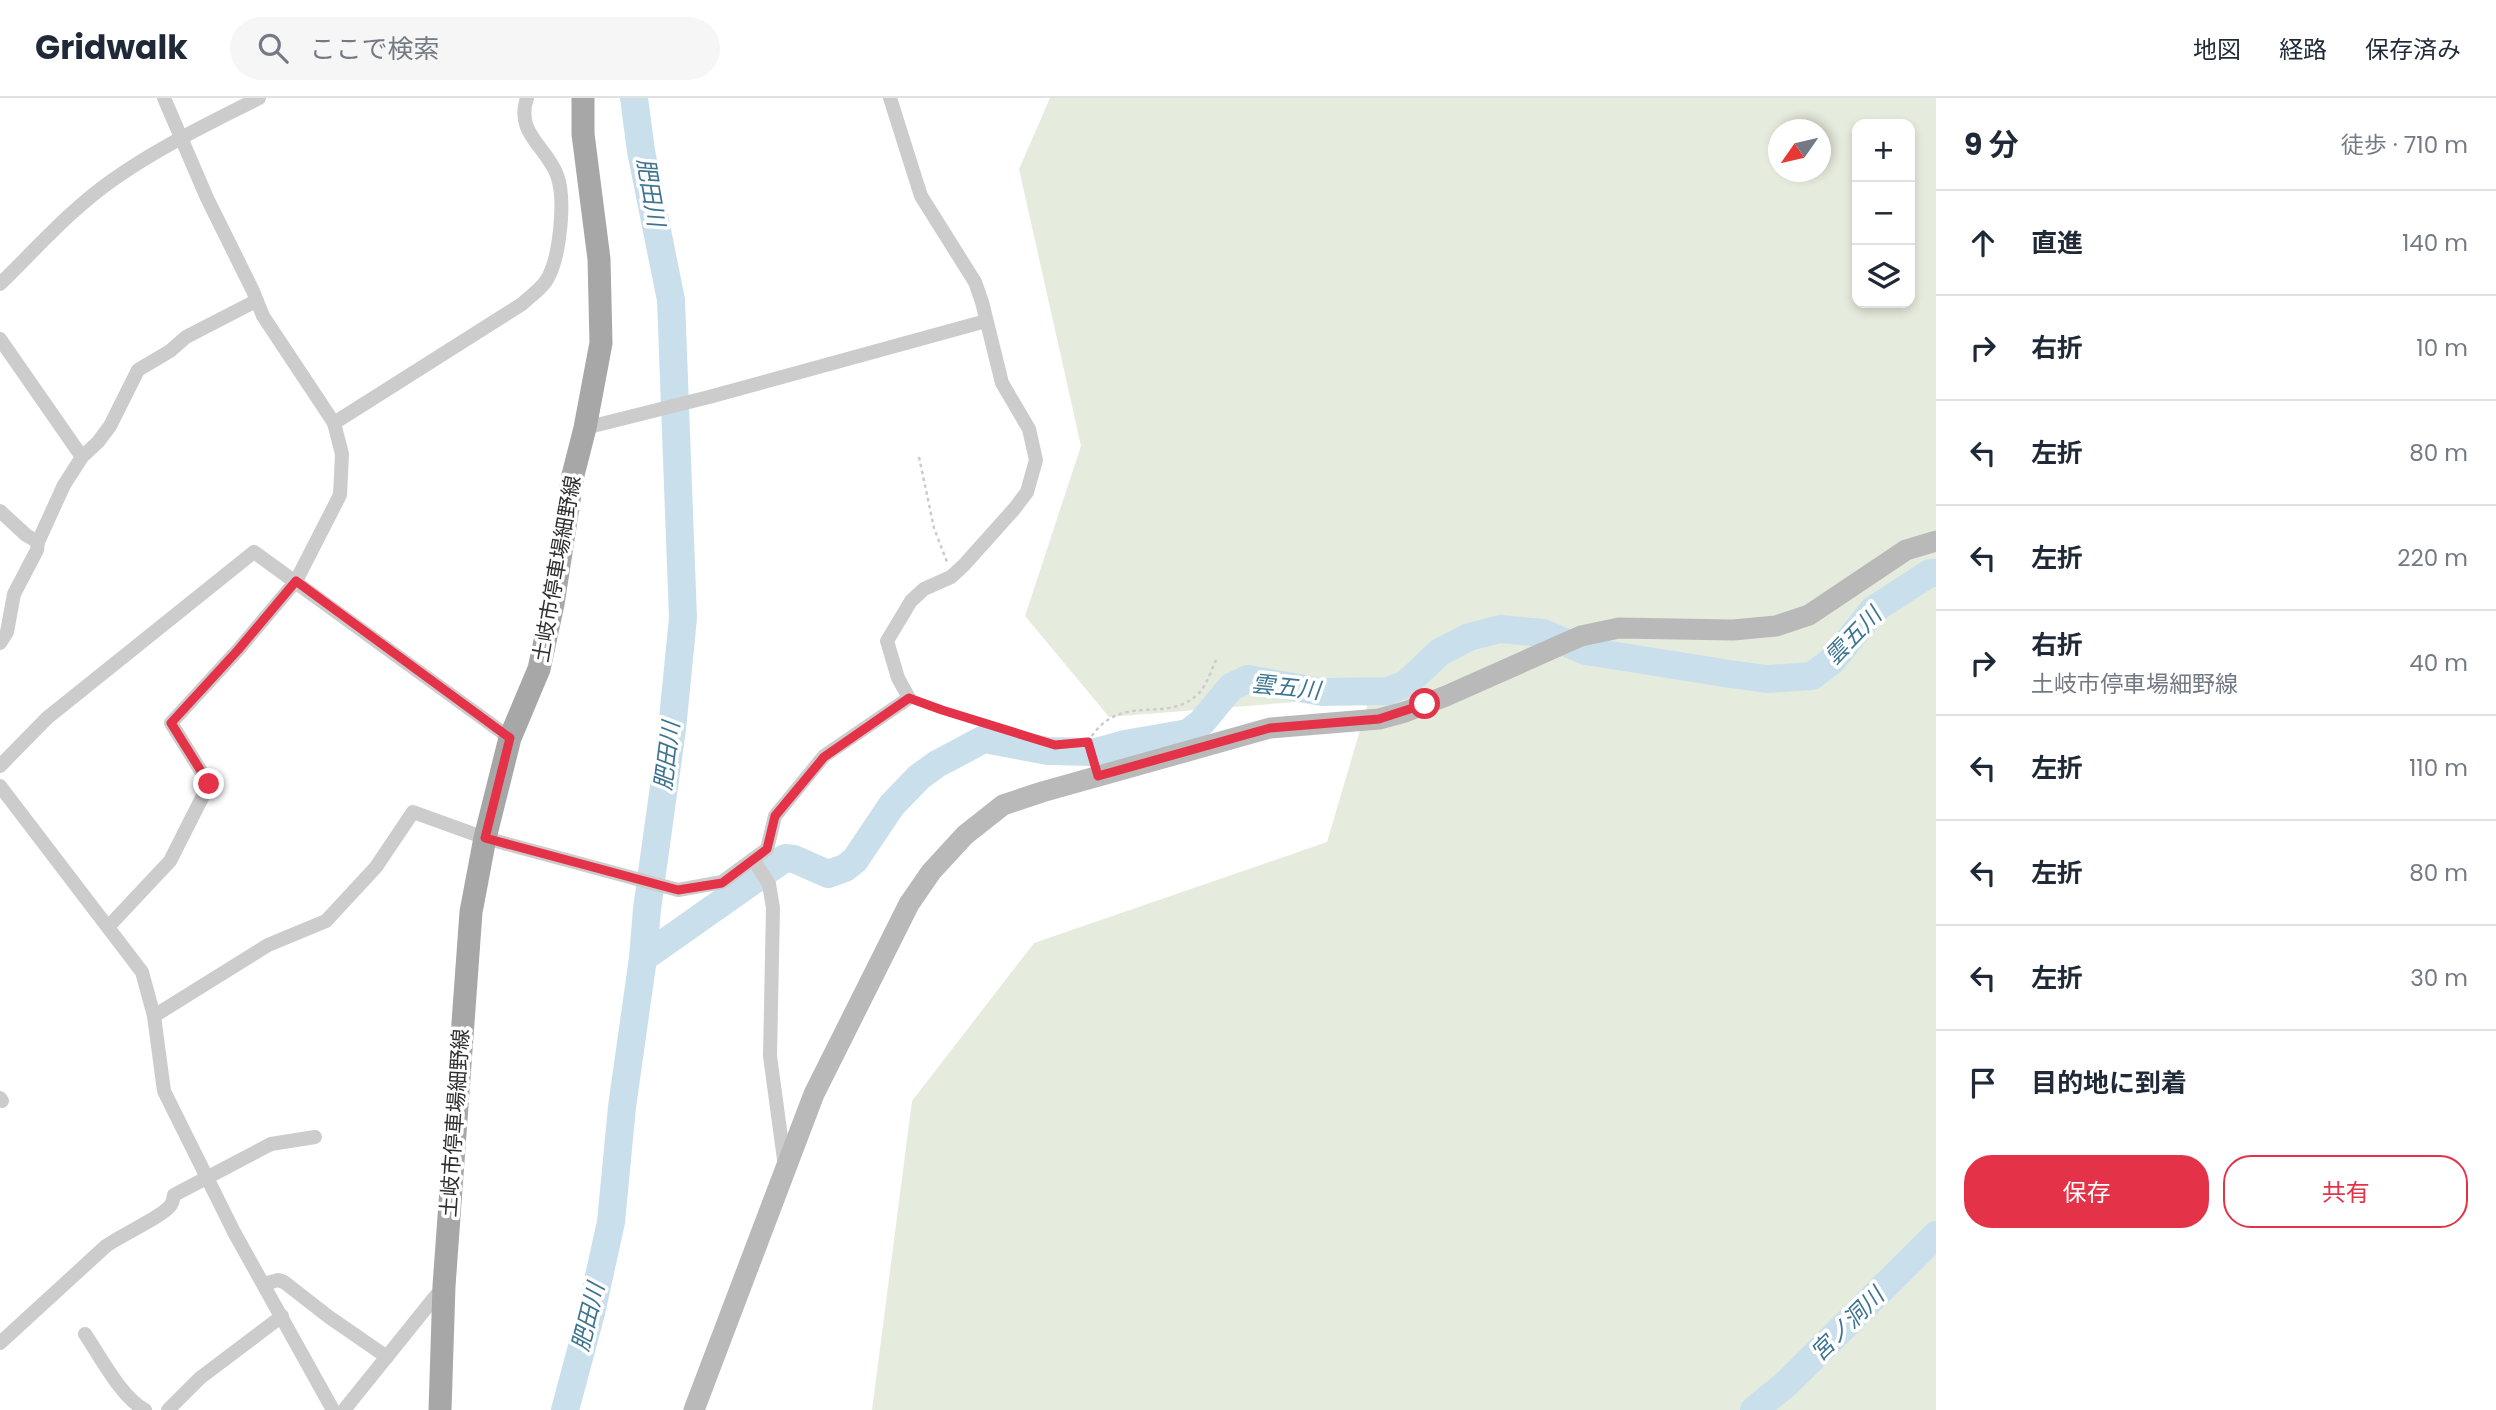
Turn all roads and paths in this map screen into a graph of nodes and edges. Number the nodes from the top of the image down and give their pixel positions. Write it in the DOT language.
graph roads {
  1 [pos="164,98"];
  2 [pos="259,98"];
  3 [pos="527,98"];
  4 [pos="583,98"];
  5 [pos="890,98"];
  6 [pos="183,138"];
  7 [pos="0,284"];
  8 [pos="256,301"];
  9 [pos="986,321"];
  10 [pos="0,339"];
  11 [pos="334,423"];
  12 [pos="585,428"];
  13 [pos="82,457"];
  14 [pos="919,457"];
  15 [pos="0,511"];
  16 [pos="1936,541"];
  17 [pos="38,542"];
  18 [pos="953,574"];
  19 [pos="296,581"];
  20 [pos="0,643"];
  21 [pos="1216,660"];
  22 [pos="909,698"];
  23 [pos="510,738"];
  24 [pos="1088,742"];
  25 [pos="0,766"];
  26 [pos="1098,776"];
  27 [pos="2,793"];
  28 [pos="485,838"];
  29 [pos="754,862"];
  30 [pos="109,926"];
  31 [pos="154,1016"];
  32 [pos="315,1137"];
  33 [pos="785,1167"];
  34 [pos="207,1176"];
  35 [pos="264,1284"];
  36 [pos="444,1286"];
  37 [pos="282,1316"];
  38 [pos="85,1334"];
  39 [pos="0,1343"];
  40 [pos="387,1357"];
  41 [pos="145,1410"];
  42 [pos="168,1410"];
  43 [pos="333,1410"];
  44 [pos="344,1410"];
  45 [pos="440,1410"];
  46 [pos="694,1410"];
  1 -- 6 [label="street"];
  2 -- 6 [label="street"];
  3 -- 11 [label="street"];
  4 -- 12 [label="main road, 土岐市停車場細野線"];
  5 -- 9 [label="street"];
  6 -- 7 [label="street"];
  6 -- 8 [label="street"];
  8 -- 11 [label="street"];
  8 -- 13 [label="street"];
  9 -- 12 [label="street"];
  9 -- 18 [label="street"];
  10 -- 13 [label="street"];
  11 -- 19 [label="street"];
  12 -- 23 [label="main road, 土岐市停車場細野線"];
  13 -- 17 [label="street"];
  14 -- 18 [label="path"];
  15 -- 17 [label="street"];
  16 -- 26 [label="street"];
  17 -- 20 [label="street"];
  18 -- 22 [label="street"];
  19 -- 23 [label="street"];
  19 -- 25 [label="street"];
  19 -- 30 [label="street"];
  21 -- 24 [label="path"];
  22 -- 24 [label="path"];
  22 -- 29 [label="street"];
  23 -- 28 [label="main road, 土岐市停車場細野線"];
  24 -- 26 [label="path"];
  26 -- 33 [label="street"];
  27 -- 30 [label="street"];
  28 -- 29 [label="street"];
  28 -- 31 [label="street"];
  28 -- 36 [label="main road, 土岐市停車場細野線"];
  29 -- 33 [label="street"];
  30 -- 31 [label="street"];
  31 -- 34 [label="street"];
  32 -- 34 [label="street"];
  33 -- 46 [label="street"];
  34 -- 35 [label="street"];
  34 -- 39 [label="street"];
  35 -- 37 [label="street"];
  35 -- 40 [label="street"];
  36 -- 40 [label="street"];
  36 -- 45 [label="main road, 土岐市停車場細野線"];
  37 -- 42 [label="street"];
  37 -- 43 [label="street"];
  38 -- 41 [label="street"];
  40 -- 44 [label="street"];
}
